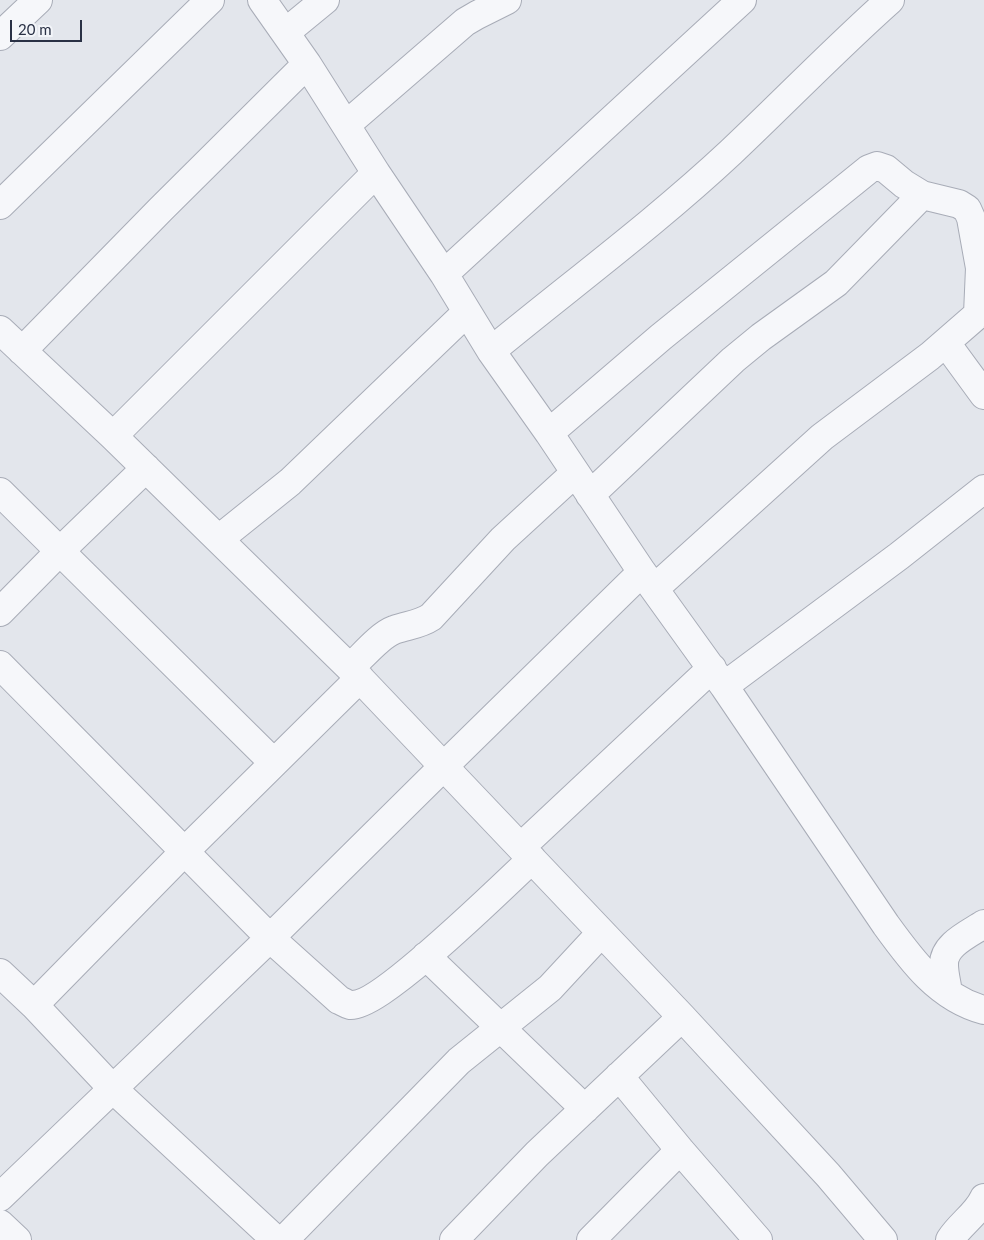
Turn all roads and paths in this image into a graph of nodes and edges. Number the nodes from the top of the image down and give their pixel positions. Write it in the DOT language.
graph roads {
  1 [pos="38,0"];
  2 [pos="210,0"];
  3 [pos="262,0"];
  4 [pos="325,0"];
  5 [pos="507,0"];
  6 [pos="742,0"];
  7 [pos="890,0"];
  8 [pos="286,32"];
  9 [pos="0,36"];
  10 [pos="307,64"];
  11 [pos="346,125"];
  12 [pos="376,173"];
  13 [pos="922,195"];
  14 [pos="0,205"];
  15 [pos="444,274"];
  16 [pos="467,312"];
  17 [pos="981,312"];
  18 [pos="0,330"];
  19 [pos="946,343"];
  20 [pos="22,351"];
  21 [pos="491,351"];
  22 [pos="984,395"];
  23 [pos="549,432"];
  24 [pos="113,436"];
  25 [pos="146,468"];
  26 [pos="583,484"];
  27 [pos="984,489"];
  28 [pos="0,492"];
  29 [pos="219,539"];
  30 [pos="60,551"];
  31 [pos="648,580"];
  32 [pos="0,612"];
  33 [pos="0,665"];
  34 [pos="355,673"];
  35 [pos="718,677"];
  36 [pos="274,762"];
  37 [pos="444,766"];
  38 [pos="184,852"];
  39 [pos="526,853"];
  40 [pos="984,924"];
  41 [pos="601,933"];
  42 [pos="270,938"];
  43 [pos="426,956"];
  44 [pos="3,982"];
  45 [pos="967,1003"];
  46 [pos="34,1005"];
  47 [pos="682,1017"];
  48 [pos="499,1028"];
  49 [pos="984,1029"];
  50 [pos="619,1076"];
  51 [pos="114,1089"];
  52 [pos="585,1109"];
  53 [pos="680,1150"];
  54 [pos="0,1197"];
  55 [pos="984,1198"];
  56 [pos="0,1224"];
  57 [pos="17,1240"];
  58 [pos="276,1240"];
  59 [pos="284,1240"];
  60 [pos="454,1240"];
  61 [pos="591,1240"];
  62 [pos="758,1240"];
  63 [pos="883,1240"];
  64 [pos="950,1240"];
  1 -- 9 [label="street"];
  2 -- 14 [label="street"];
  3 -- 8 [label="street"];
  4 -- 8 [label="street"];
  5 -- 11 [label="street"];
  6 -- 15 [label="street"];
  7 -- 21 [label="street"];
  8 -- 10 [label="street"];
  10 -- 11 [label="street"];
  10 -- 20 [label="street"];
  11 -- 12 [label="street"];
  12 -- 15 [label="street"];
  12 -- 24 [label="street"];
  13 -- 17 [label="street"];
  13 -- 23 [label="street"];
  13 -- 26 [label="street"];
  15 -- 16 [label="street"];
  16 -- 21 [label="street"];
  16 -- 29 [label="street"];
  17 -- 19 [label="street"];
  18 -- 20 [label="street"];
  19 -- 22 [label="street"];
  19 -- 31 [label="street"];
  20 -- 24 [label="street"];
  21 -- 23 [label="street"];
  23 -- 26 [label="street"];
  24 -- 25 [label="street"];
  25 -- 29 [label="street"];
  25 -- 30 [label="street"];
  26 -- 31 [label="street"];
  26 -- 34 [label="street"];
  27 -- 35 [label="street"];
  28 -- 30 [label="street"];
  29 -- 34 [label="street"];
  30 -- 32 [label="street"];
  30 -- 36 [label="street"];
  31 -- 35 [label="street"];
  31 -- 37 [label="street"];
  33 -- 38 [label="street"];
  34 -- 36 [label="street"];
  34 -- 37 [label="street"];
  35 -- 39 [label="street"];
  35 -- 45 [label="street"];
  36 -- 38 [label="street"];
  37 -- 39 [label="street"];
  37 -- 42 [label="street"];
  38 -- 42 [label="street"];
  38 -- 46 [label="street"];
  39 -- 41 [label="street"];
  39 -- 43 [label="street"];
  40 -- 45 [label="street"];
  41 -- 47 [label="street"];
  41 -- 48 [label="street"];
  42 -- 43 [label="street"];
  42 -- 51 [label="street"];
  43 -- 48 [label="street"];
  44 -- 46 [label="street"];
  45 -- 49 [label="street"];
  46 -- 51 [label="street"];
  47 -- 50 [label="street"];
  47 -- 63 [label="street"];
  48 -- 52 [label="street"];
  48 -- 59 [label="street"];
  50 -- 52 [label="street"];
  50 -- 53 [label="street"];
  51 -- 54 [label="street"];
  51 -- 58 [label="street"];
  52 -- 60 [label="street"];
  53 -- 61 [label="street"];
  53 -- 62 [label="street"];
  55 -- 64 [label="street"];
  56 -- 57 [label="street"];
}
